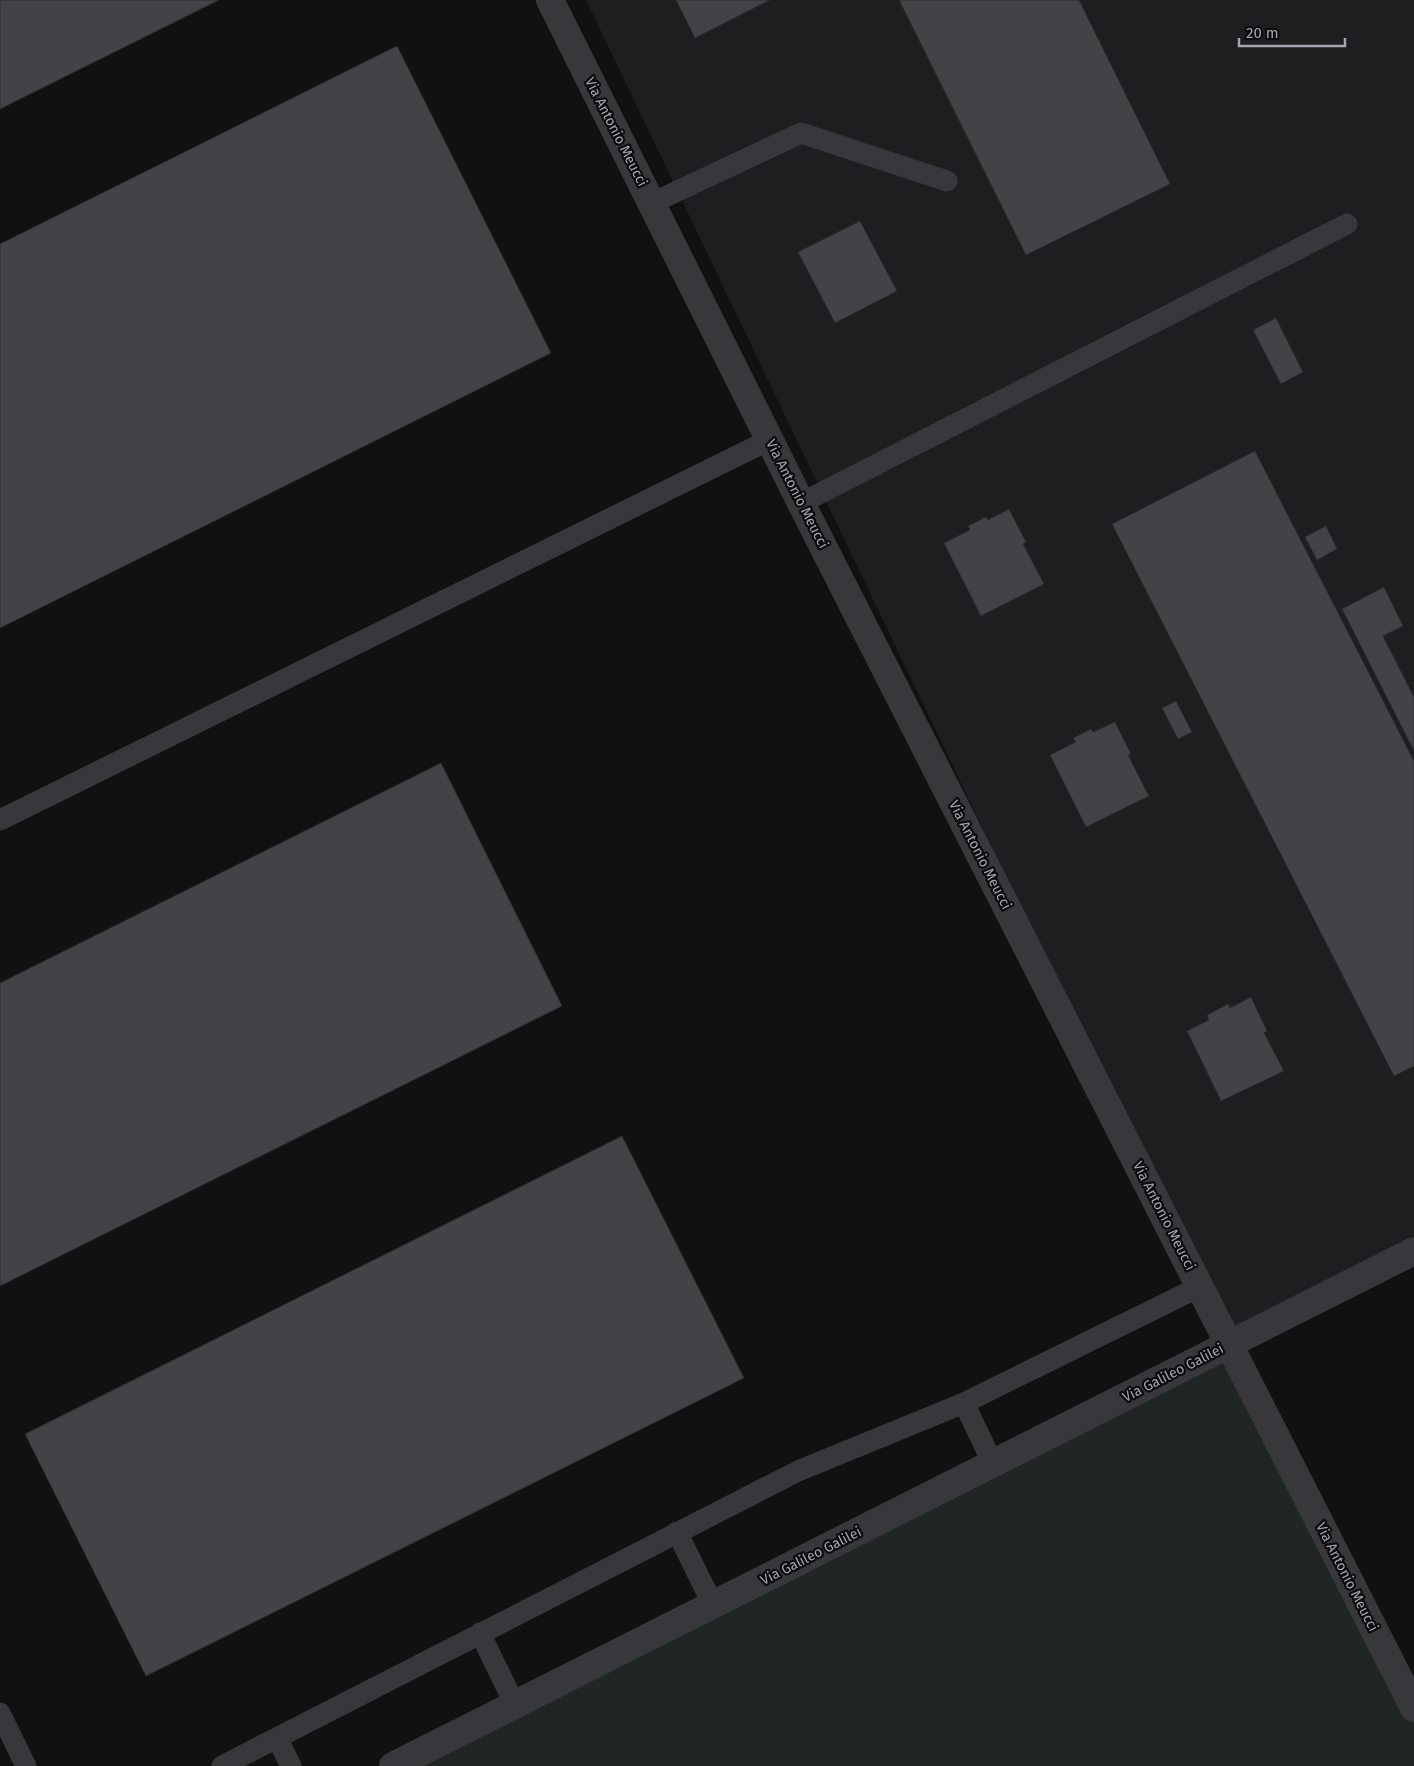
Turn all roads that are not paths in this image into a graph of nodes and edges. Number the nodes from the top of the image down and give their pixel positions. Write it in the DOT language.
graph roads {
  1 [pos="550,0"];
  2 [pos="947,181"];
  3 [pos="652,203"];
  4 [pos="1347,224"];
  5 [pos="769,440"];
  6 [pos="801,503"];
  7 [pos="0,820"];
  8 [pos="1414,1251"];
  9 [pos="1200,1287"];
  10 [pos="1230,1345"];
  11 [pos="964,1403"];
  12 [pos="993,1464"];
  13 [pos="677,1532"];
  14 [pos="713,1605"];
  15 [pos="480,1633"];
  16 [pos="515,1705"];
  17 [pos="1414,1708"];
  18 [pos="0,1713"];
  19 [pos="277,1738"];
  20 [pos="26,1766"];
  21 [pos="222,1766"];
  22 [pos="291,1766"];
  23 [pos="393,1766"];
  1 -- 3 [label="street, Via Antonio Meucci"];
  2 -- 3 [label="lane"];
  3 -- 5 [label="street, Via Antonio Meucci"];
  4 -- 6 [label="lane"];
  5 -- 6 [label="street, Via Antonio Meucci"];
  5 -- 7 [label="lane"];
  6 -- 9 [label="street, Via Antonio Meucci"];
  8 -- 10 [label="street, Via Galileo Galilei"];
  9 -- 10 [label="street, Via Antonio Meucci"];
  9 -- 11 [label="lane"];
  10 -- 12 [label="street, Via Galileo Galilei"];
  10 -- 17 [label="street, Via Antonio Meucci"];
  11 -- 12 [label="lane"];
  11 -- 13 [label="lane"];
  12 -- 14 [label="street, Via Galileo Galilei"];
  13 -- 14 [label="lane"];
  13 -- 15 [label="lane"];
  14 -- 16 [label="street, Via Galileo Galilei"];
  15 -- 16 [label="lane"];
  15 -- 19 [label="lane"];
  16 -- 23 [label="street, Via Galileo Galilei"];
  18 -- 20 [label="lane"];
  19 -- 21 [label="lane"];
  19 -- 22 [label="lane"];
}
